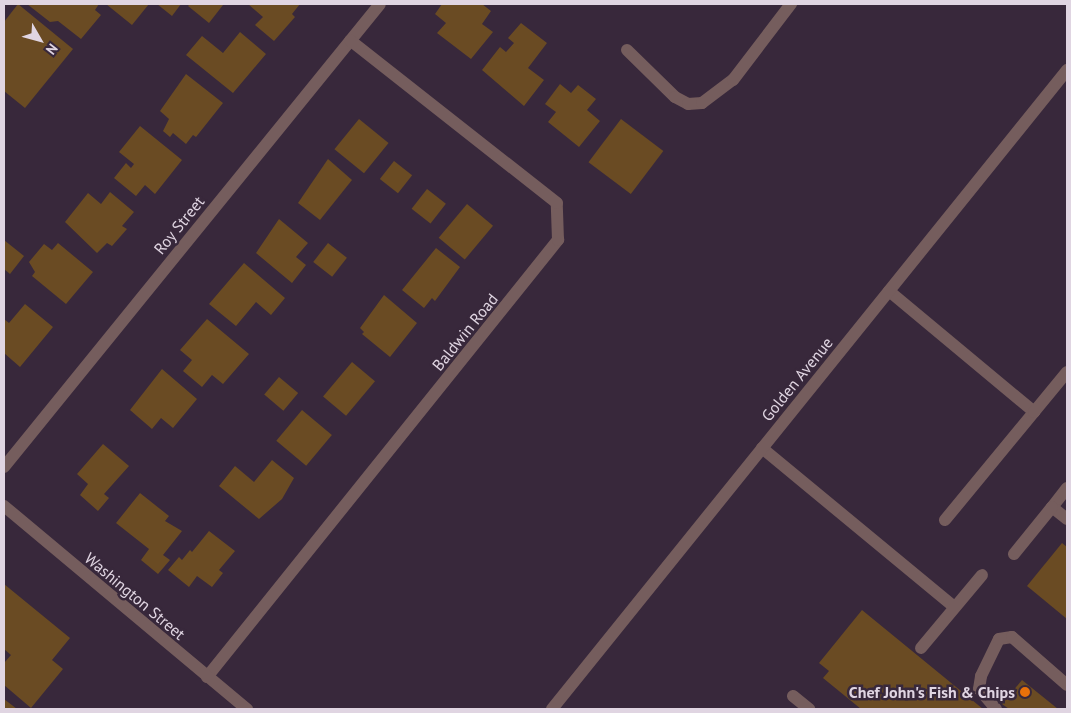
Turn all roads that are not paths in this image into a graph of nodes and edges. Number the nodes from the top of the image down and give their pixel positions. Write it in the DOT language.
graph roads {
  1 [pos="380,4"];
  2 [pos="791,4"];
  3 [pos="350,40"];
  4 [pos="627,50"];
  5 [pos="1067,70"];
  6 [pos="889,290"];
  7 [pos="1067,372"];
  8 [pos="1034,412"];
  9 [pos="762,448"];
  10 [pos="4,467"];
  11 [pos="1067,488"];
  12 [pos="4,506"];
  13 [pos="1052,507"];
  14 [pos="1067,519"];
  15 [pos="945,520"];
  16 [pos="1014,554"];
  17 [pos="982,575"];
  18 [pos="954,607"];
  19 [pos="920,648"];
  20 [pos="207,677"];
  21 [pos="1067,685"];
  22 [pos="793,696"];
  23 [pos="247,709"];
  24 [pos="552,709"];
  25 [pos="808,709"];
  26 [pos="996,709"];
  1 -- 3 [label="street, Roy Street"];
  2 -- 4 [label="street"];
  3 -- 10 [label="street, Roy Street"];
  3 -- 20 [label="street, Baldwin Road"];
  5 -- 6 [label="street, Golden Avenue"];
  6 -- 8 [label="street"];
  6 -- 9 [label="street, Golden Avenue"];
  7 -- 8 [label="street"];
  8 -- 15 [label="street"];
  9 -- 18 [label="street"];
  9 -- 24 [label="street, Golden Avenue"];
  11 -- 13 [label="street"];
  12 -- 20 [label="street, Washington Street"];
  13 -- 14 [label="street"];
  13 -- 16 [label="street"];
  17 -- 18 [label="street"];
  18 -- 19 [label="street"];
  20 -- 23 [label="street, Washington Street"];
  21 -- 26 [label="street"];
  22 -- 25 [label="street"];
}
